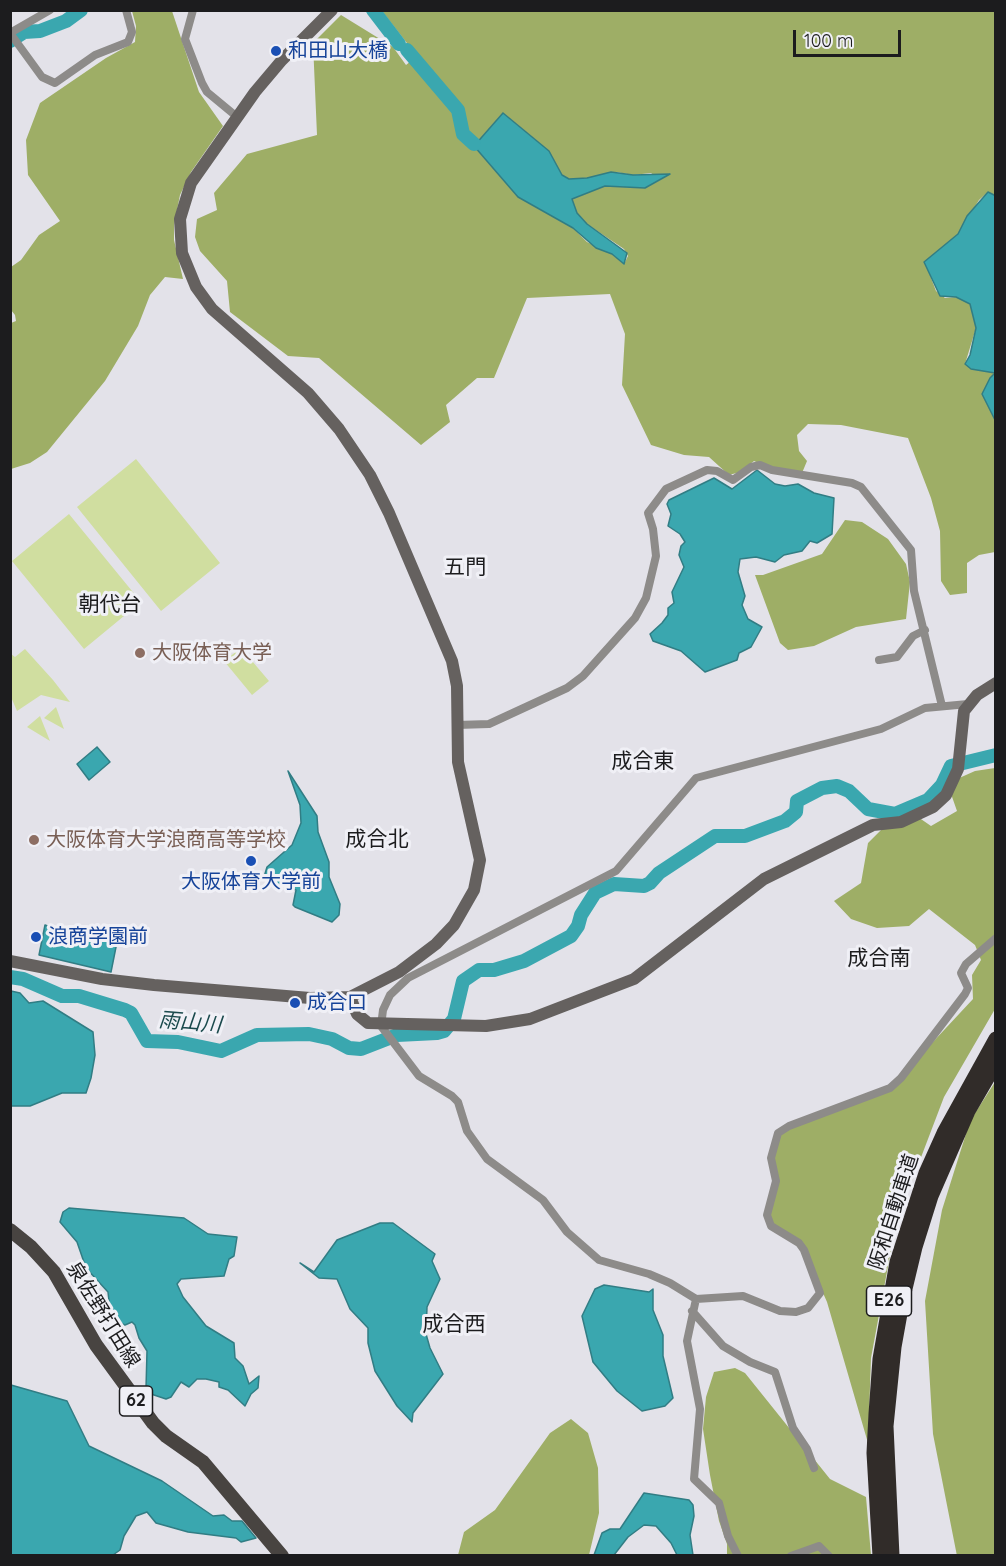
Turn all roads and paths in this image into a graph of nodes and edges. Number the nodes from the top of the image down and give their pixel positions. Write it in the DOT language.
graph roads {
  1 [pos="50,10"];
  2 [pos="126,10"];
  3 [pos="193,10"];
  4 [pos="332,10"];
  5 [pos="12,36"];
  6 [pos="236,116"];
  7 [pos="925,630"];
  8 [pos="879,660"];
  9 [pos="996,683"];
  10 [pos="968,704"];
  11 [pos="942,706"];
  12 [pos="457,725"];
  13 [pos="996,938"];
  14 [pos="10,961"];
  15 [pos="350,997"];
  16 [pos="381,1026"];
  17 [pos="996,1039"];
  18 [pos="989,1065"];
  19 [pos="10,1230"];
  20 [pos="696,1299"];
  21 [pos="692,1311"];
  22 [pos="814,1468"];
  23 [pos="282,1556"];
  24 [pos="738,1556"];
  25 [pos="791,1556"];
  26 [pos="829,1556"];
  27 [pos="880,1556"];
  28 [pos="892,1556"];
  1 -- 5 [label="street"];
  2 -- 5 [label="street"];
  3 -- 6 [label="street"];
  4 -- 6 [label="street"];
  6 -- 12 [label="street"];
  7 -- 8 [label="street"];
  7 -- 11 [label="street"];
  7 -- 12 [label="street"];
  9 -- 10 [label="street"];
  10 -- 11 [label="street"];
  10 -- 16 [label="street"];
  11 -- 16 [label="street"];
  12 -- 15 [label="street"];
  13 -- 20 [label="street"];
  14 -- 15 [label="street"];
  15 -- 16 [label="street"];
  16 -- 20 [label="street"];
  17 -- 18 [label="highway, 阪和自動車道 / E26"];
  18 -- 27 [label="highway, 阪和自動車道 / E26"];
  18 -- 28 [label="highway, 阪和自動車道 / E26"];
  19 -- 23 [label="main road, 泉佐野打田線 / 62"];
  20 -- 21 [label="street"];
  21 -- 22 [label="street"];
  21 -- 24 [label="street"];
  25 -- 26 [label="street"];
}
